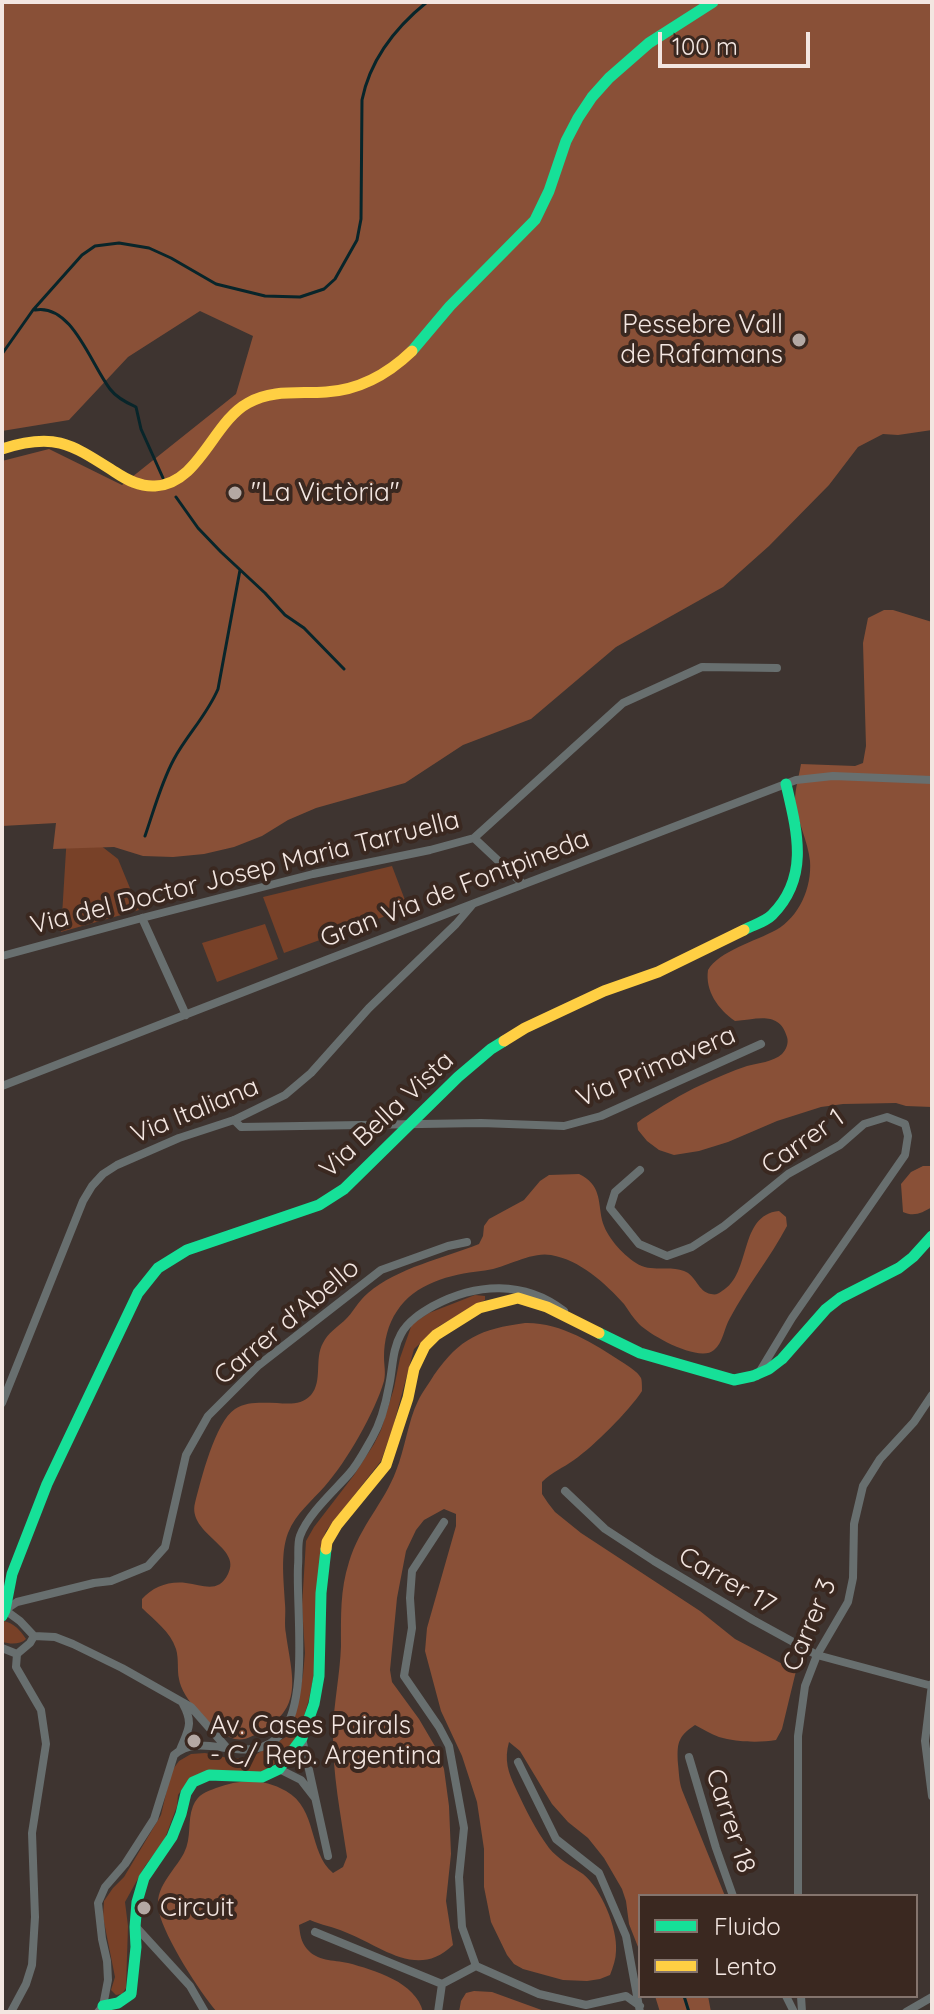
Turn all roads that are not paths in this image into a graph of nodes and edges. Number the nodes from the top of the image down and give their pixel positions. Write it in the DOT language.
graph roads {
  1 [pos="713,2"];
  2 [pos="2,449"];
  3 [pos="777,668"];
  4 [pos="932,780"];
  5 [pos="786,784"];
  6 [pos="474,838"];
  7 [pos="523,884"];
  8 [pos="475,902"];
  9 [pos="142,918"];
  10 [pos="2,956"];
  11 [pos="186,1015"];
  12 [pos="761,1044"];
  13 [pos="2,1086"];
  14 [pos="234,1120"];
  15 [pos="409,1125"];
  16 [pos="640,1170"];
  17 [pos="932,1236"];
  18 [pos="467,1242"];
  19 [pos="574,1319"];
  20 [pos="757,1376"];
  21 [pos="932,1395"];
  22 [pos="2,1403"];
  23 [pos="565,1491"];
  24 [pos="444,1522"];
  25 [pos="3,1613"];
  26 [pos="34,1636"];
  27 [pos="2,1648"];
  28 [pos="17,1654"];
  29 [pos="817,1655"];
  30 [pos="932,1685"];
  31 [pos="183,1703"];
  32 [pos="302,1738"];
  33 [pos="228,1749"];
  34 [pos="180,1750"];
  35 [pos="689,1757"];
  36 [pos="518,1762"];
  37 [pos="279,1769"];
  38 [pos="932,1796"];
  39 [pos="316,1800"];
  40 [pos="328,1856"];
  41 [pos="732,1894"];
  42 [pos="798,1894"];
  43 [pos="135,1927"];
  44 [pos="315,1932"];
  45 [pos="476,1966"];
  46 [pos="442,1984"];
  47 [pos="932,1997"];
  48 [pos="100,2009"];
  49 [pos="640,2009"];
  50 [pos="11,2012"];
  51 [pos="205,2012"];
  52 [pos="438,2012"];
  53 [pos="906,2012"];
  1 -- 2 [label="street"];
  3 -- 6 [label="street, Via del Doctor Josep Maria Tarruella"];
  4 -- 5 [label="street, Gran Via de Fontpineda"];
  5 -- 7 [label="street, Gran Via de Fontpineda"];
  5 -- 15 [label="street, Via Bella Vista"];
  6 -- 7 [label="street"];
  6 -- 9 [label="street, Via del Doctor Josep Maria Tarruella"];
  7 -- 8 [label="street, Gran Via de Fontpineda"];
  8 -- 11 [label="street, Gran Via de Fontpineda"];
  8 -- 14 [label="street, Via Italiana"];
  9 -- 10 [label="street, Via del Doctor Josep Maria Tarruella"];
  9 -- 11 [label="street"];
  11 -- 13 [label="street, Gran Via de Fontpineda"];
  12 -- 15 [label="street, Via Primavera"];
  14 -- 15 [label="street, Via Primavera"];
  14 -- 22 [label="street, Via Italiana"];
  15 -- 25 [label="street, Via Bella Vista"];
  16 -- 20 [label="street, Carrer 1"];
  17 -- 20 [label="street"];
  18 -- 25 [label="street, Carrer d'Abello"];
  19 -- 20 [label="street"];
  19 -- 32 [label="street"];
  19 -- 33 [label="street"];
  21 -- 29 [label="street, Carrer 3"];
  23 -- 29 [label="street, Carrer 17"];
  24 -- 45 [label="street"];
  25 -- 26 [label="street"];
  26 -- 28 [label="street"];
  26 -- 31 [label="street"];
  27 -- 28 [label="street"];
  28 -- 50 [label="street"];
  29 -- 30 [label="street, Carrer 17"];
  29 -- 42 [label="street, Carrer 3"];
  30 -- 38 [label="street"];
  31 -- 33 [label="street"];
  31 -- 34 [label="street"];
  32 -- 37 [label="street"];
  32 -- 39 [label="street"];
  33 -- 34 [label="street"];
  34 -- 48 [label="street"];
  35 -- 41 [label="street, Carrer 18"];
  36 -- 49 [label="street"];
  37 -- 39 [label="street"];
  37 -- 43 [label="street"];
  39 -- 40 [label="street"];
  43 -- 48 [label="street"];
  43 -- 51 [label="street"];
  44 -- 46 [label="street"];
  45 -- 46 [label="street"];
  45 -- 49 [label="street"];
  46 -- 52 [label="street"];
  47 -- 53 [label="street"];
}
